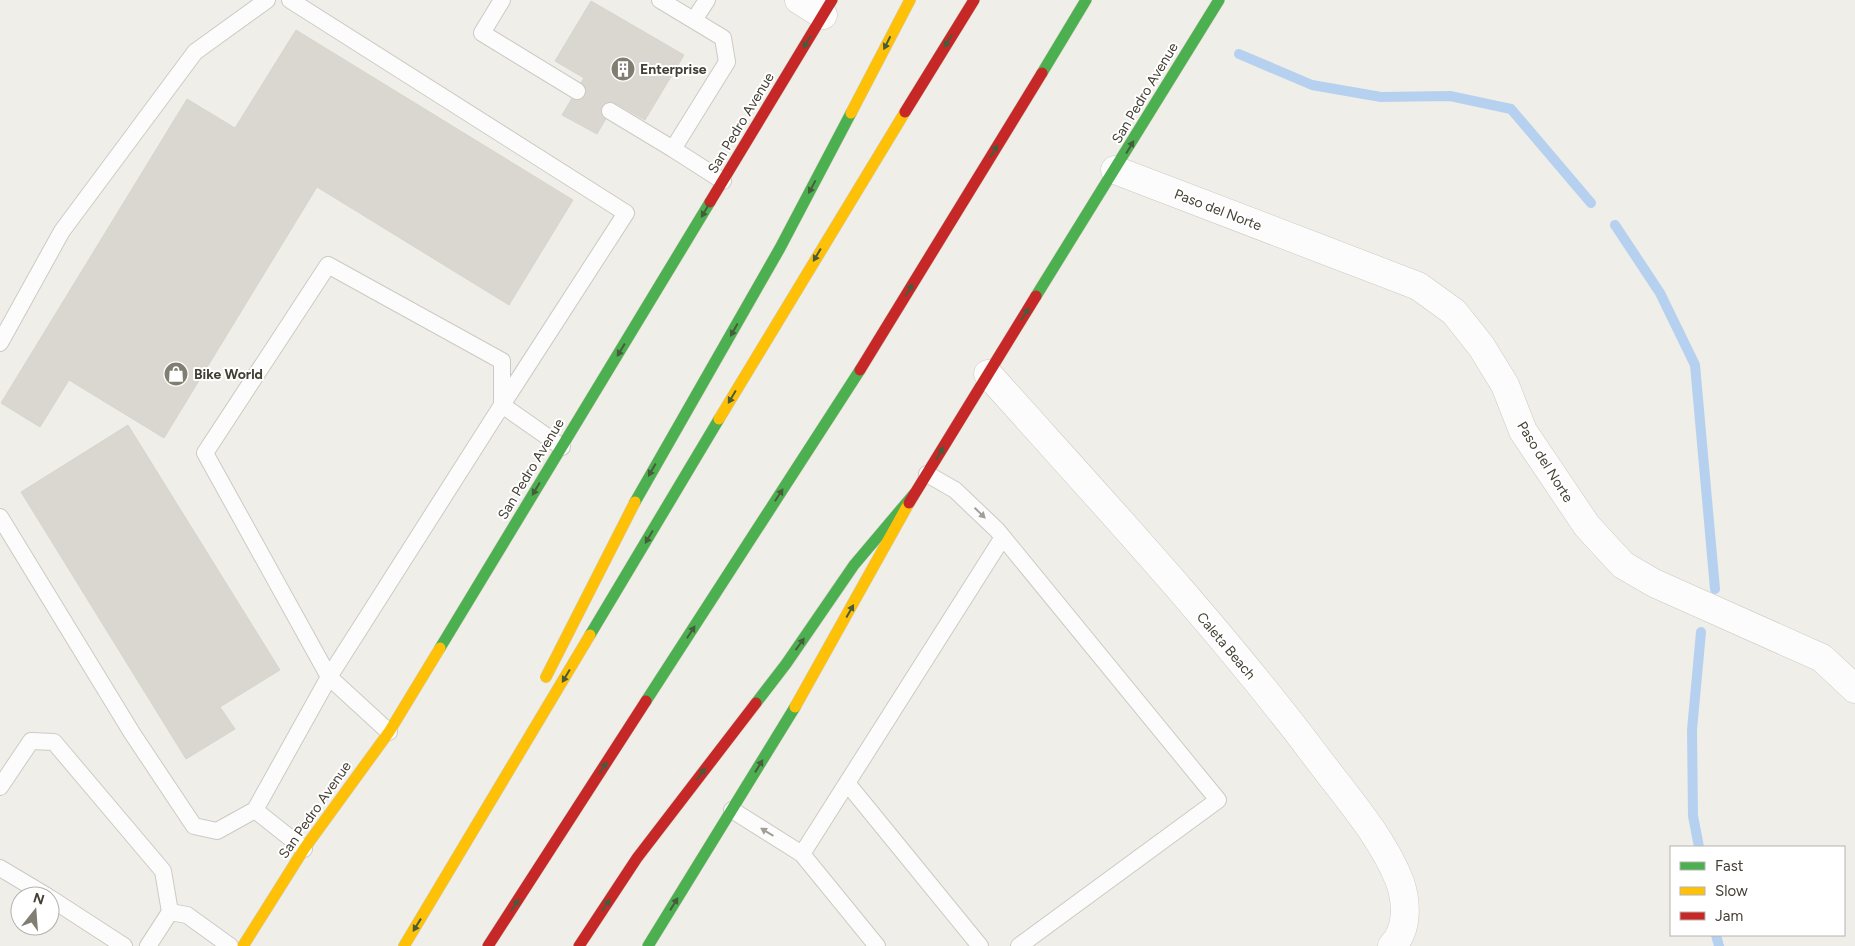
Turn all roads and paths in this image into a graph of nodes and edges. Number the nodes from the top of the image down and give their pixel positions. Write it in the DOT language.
graph roads {
  1 [pos="267,0"];
  2 [pos="290,0"];
  3 [pos="502,0"];
  4 [pos="660,0"];
  5 [pos="707,0"];
  6 [pos="799,0"];
  7 [pos="910,0"];
  8 [pos="974,0"];
  9 [pos="1086,0"];
  10 [pos="1219,0"];
  11 [pos="827,8"];
  12 [pos="694,20"];
  13 [pos="577,91"];
  14 [pos="610,111"];
  15 [pos="673,150"];
  16 [pos="1115,170"];
  17 [pos="723,181"];
  18 [pos="0,343"];
  19 [pos="988,374"];
  20 [pos="502,405"];
  21 [pos="562,447"];
  22 [pos="927,474"];
  23 [pos="914,494"];
  24 [pos="0,518"];
  25 [pos="1003,537"];
  26 [pos="329,677"];
  27 [pos="541,686"];
  28 [pos="1855,689"];
  29 [pos="389,732"];
  30 [pos="515,739"];
  31 [pos="847,782"];
  32 [pos="0,788"];
  33 [pos="255,810"];
  34 [pos="732,810"];
  35 [pos="304,849"];
  36 [pos="802,854"];
  37 [pos="0,868"];
  38 [pos="30,886"];
  39 [pos="60,904"];
  40 [pos="430,905"];
  41 [pos="170,912"];
  42 [pos="124,946"];
  43 [pos="148,946"];
  44 [pos="230,946"];
  45 [pos="243,946"];
  46 [pos="404,946"];
  47 [pos="488,946"];
  48 [pos="579,946"];
  49 [pos="648,946"];
  50 [pos="878,946"];
  51 [pos="980,946"];
  52 [pos="1019,946"];
  53 [pos="1392,946"];
  1 -- 18 [label="lane"];
  2 -- 20 [label="lane"];
  3 -- 13 [label="lane"];
  4 -- 12 [label="lane"];
  5 -- 12 [label="lane"];
  6 -- 11 [label="street"];
  7 -- 27 [label="main road, one-way"];
  8 -- 40 [label="main road, one-way"];
  47 -- 9 [label="main road, one-way"];
  16 -- 10 [label="main road, San Pedro Avenue, one-way"];
  11 -- 17 [label="main road, San Pedro Avenue, one-way"];
  12 -- 15 [label="lane"];
  14 -- 15 [label="lane"];
  15 -- 17 [label="lane"];
  19 -- 16 [label="main road, San Pedro Avenue, one-way"];
  16 -- 28 [label="street, Paso del Norte"];
  17 -- 21 [label="main road, San Pedro Avenue, one-way"];
  22 -- 19 [label="main road, San Pedro Avenue, one-way"];
  19 -- 53 [label="street, Caleta Beach"];
  20 -- 21 [label="lane"];
  20 -- 26 [label="lane"];
  20 -- 26 [label="lane"];
  21 -- 29 [label="main road, San Pedro Avenue, one-way"];
  22 -- 23 [label="main road, San Pedro Avenue"];
  22 -- 25 [label="lane, one-way"];
  34 -- 23 [label="main road, San Pedro Avenue, one-way"];
  48 -- 23 [label="main road, one-way"];
  24 -- 33 [label="lane"];
  25 -- 31 [label="lane"];
  25 -- 52 [label="lane"];
  26 -- 29 [label="lane"];
  26 -- 33 [label="lane"];
  29 -- 35 [label="main road, San Pedro Avenue"];
  30 -- 40 [label="main road"];
  31 -- 36 [label="lane"];
  31 -- 51 [label="lane"];
  32 -- 41 [label="lane"];
  33 -- 35 [label="lane"];
  36 -- 34 [label="lane, one-way"];
  49 -- 34 [label="main road, San Pedro Avenue, one-way"];
  35 -- 45 [label="main road, San Pedro Avenue"];
  36 -- 50 [label="lane"];
  37 -- 38 [label="lane"];
  39 -- 42 [label="lane"];
  40 -- 46 [label="main road, one-way"];
  41 -- 43 [label="lane"];
  41 -- 44 [label="lane"];
}
